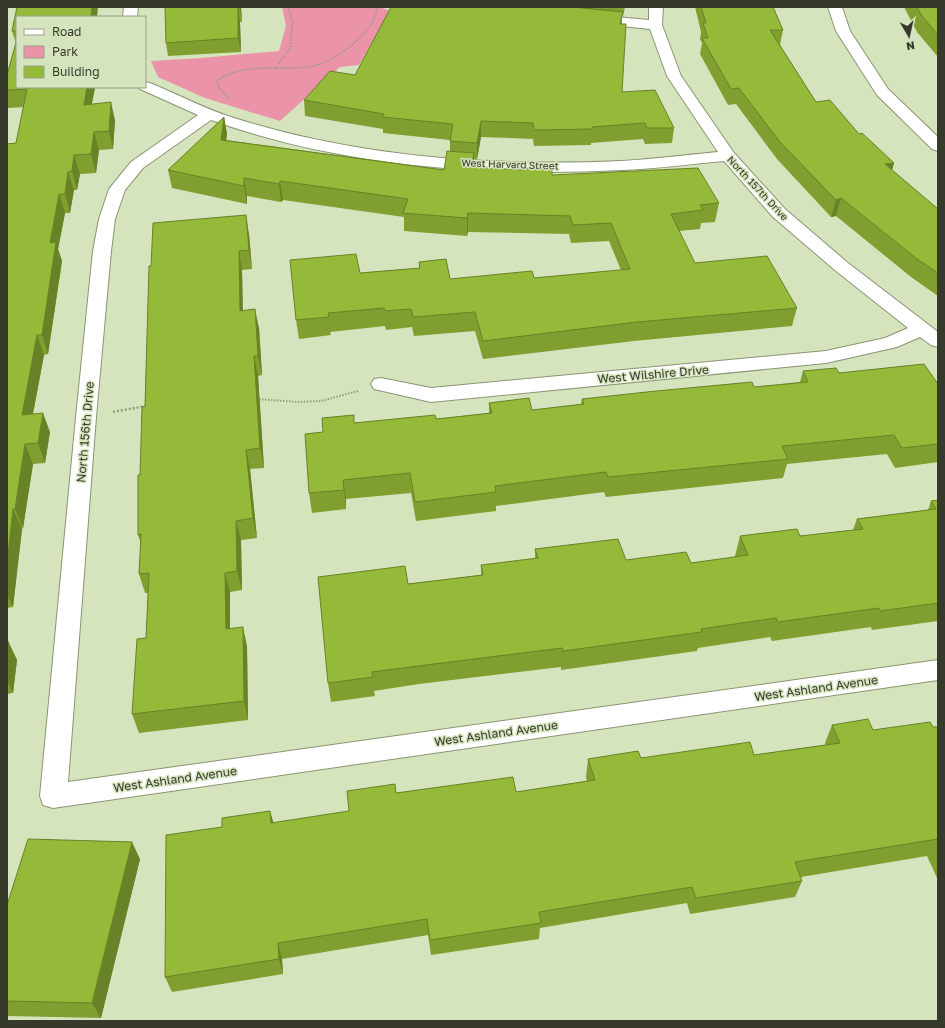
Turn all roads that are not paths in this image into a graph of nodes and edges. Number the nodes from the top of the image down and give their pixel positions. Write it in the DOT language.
graph roads {
  1 [pos="656,7"];
  2 [pos="835,7"];
  3 [pos="578,17"];
  4 [pos="655,25"];
  5 [pos="146,86"];
  6 [pos="216,117"];
  7 [pos="938,146"];
  8 [pos="728,156"];
  9 [pos="921,329"];
  10 [pos="938,341"];
  11 [pos="381,384"];
  12 [pos="938,670"];
  13 [pos="53,796"];
  1 -- 4 [label="street, North 157th Drive"];
  2 -- 7 [label="street"];
  3 -- 4 [label="street"];
  4 -- 8 [label="street, North 157th Drive"];
  5 -- 6 [label="street"];
  6 -- 8 [label="street, West Harvard Street"];
  6 -- 13 [label="street, North 156th Drive"];
  8 -- 9 [label="street, North 157th Drive"];
  9 -- 10 [label="street, North 157th Drive"];
  9 -- 11 [label="street, West Wilshire Drive"];
  12 -- 13 [label="street, West Ashland Avenue"];
}
